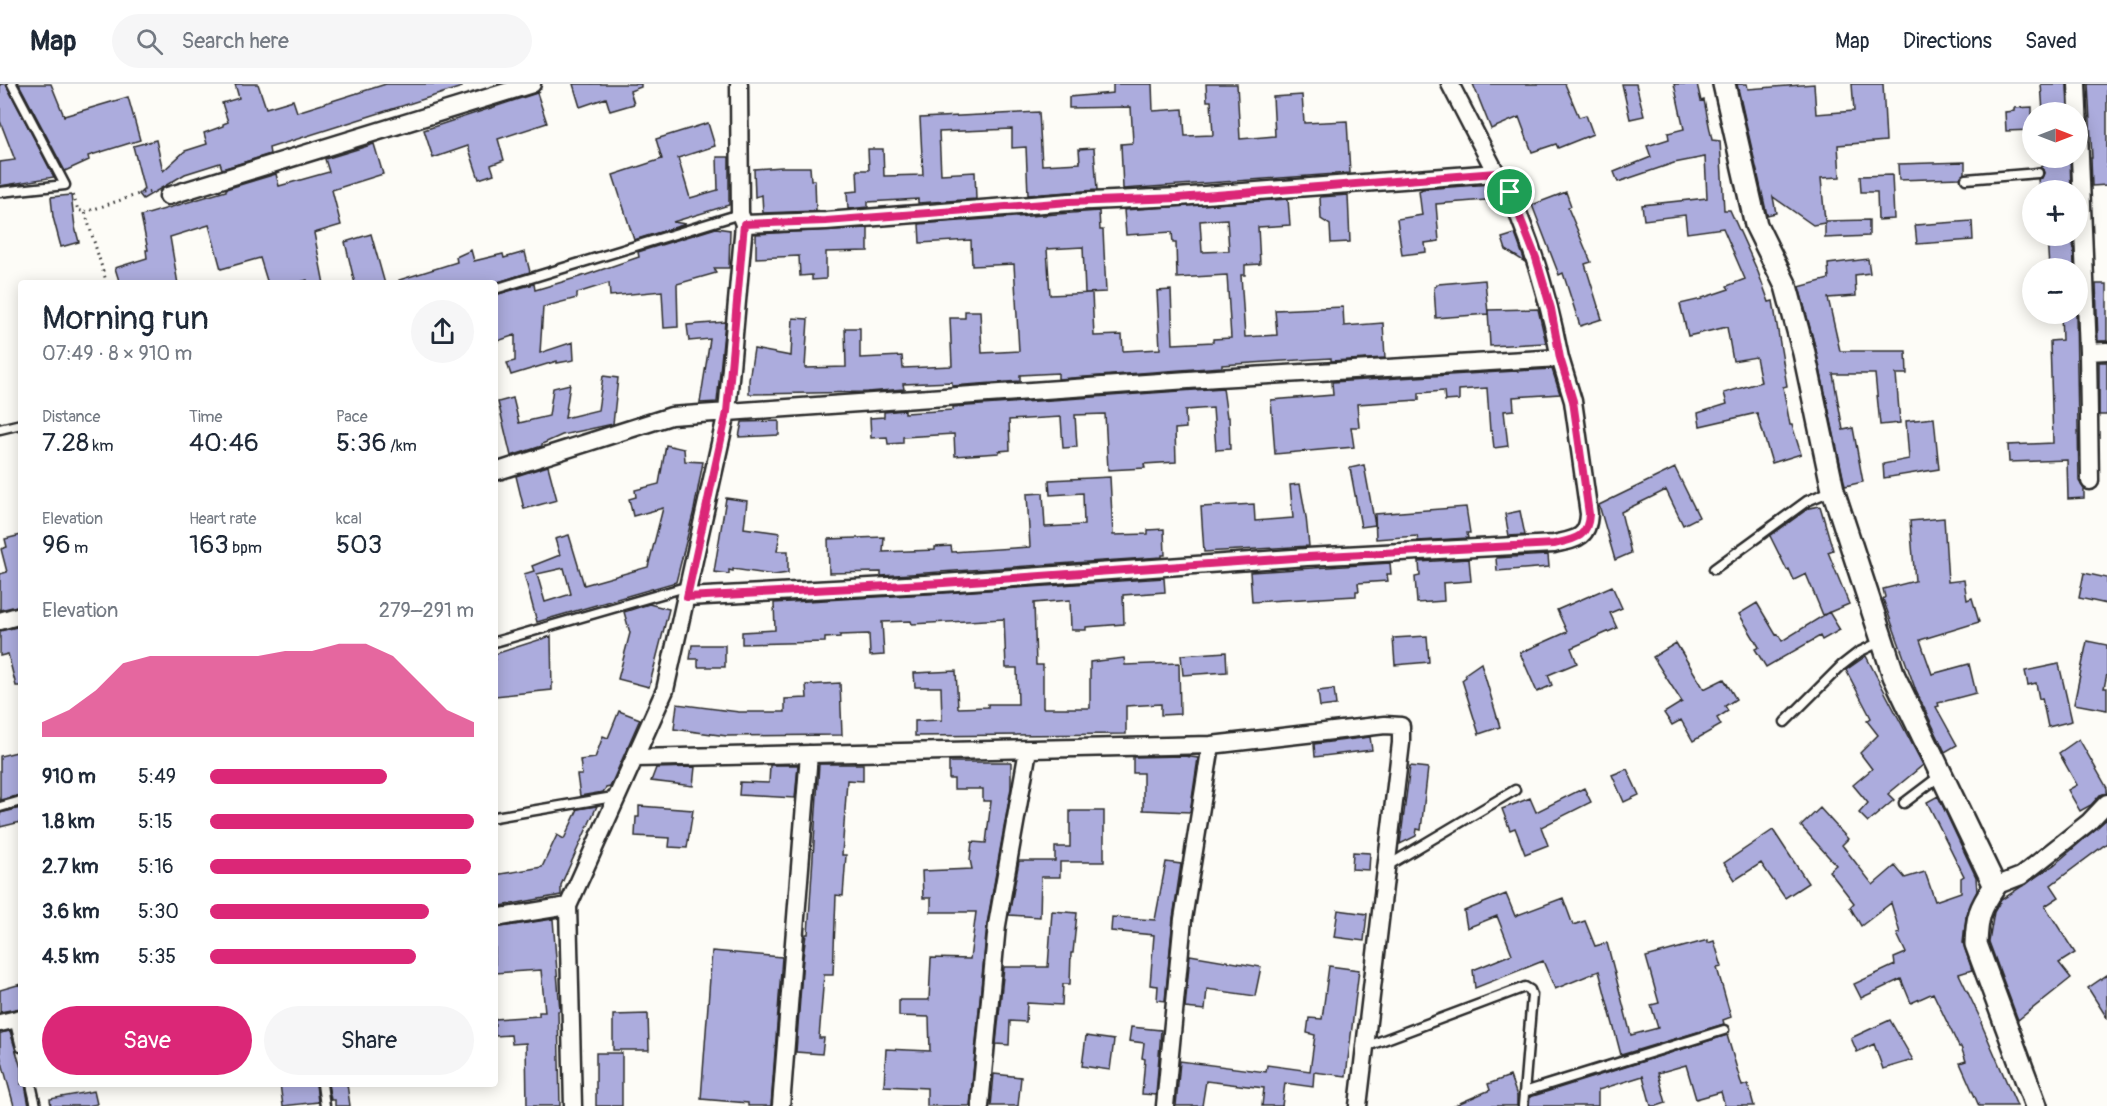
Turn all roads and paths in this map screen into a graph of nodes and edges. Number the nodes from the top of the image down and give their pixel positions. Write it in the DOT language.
graph roads {
  1 [pos="12,84"];
  2 [pos="532,84"];
  3 [pos="739,84"];
  4 [pos="1450,84"];
  5 [pos="1724,84"];
  6 [pos="2077,84"];
  7 [pos="1496,173"];
  8 [pos="2038,173"];
  9 [pos="1966,179"];
  10 [pos="65,185"];
  11 [pos="0,192"];
  12 [pos="168,196"];
  13 [pos="85,212"];
  14 [pos="742,219"];
  15 [pos="106,280"];
  16 [pos="498,288"];
  17 [pos="2107,351"];
  18 [pos="2088,352"];
  19 [pos="1560,358"];
  20 [pos="727,412"];
  21 [pos="18,425"];
  22 [pos="0,429"];
  23 [pos="498,471"];
  24 [pos="2090,481"];
  25 [pos="1833,490"];
  26 [pos="1714,569"];
  27 [pos="688,592"];
  28 [pos="18,616"];
  29 [pos="0,621"];
  30 [pos="498,641"];
  31 [pos="1882,641"];
  32 [pos="1785,722"];
  33 [pos="1211,744"];
  34 [pos="1028,750"];
  35 [pos="809,754"];
  36 [pos="635,758"];
  37 [pos="1941,775"];
  38 [pos="1515,790"];
  39 [pos="619,796"];
  40 [pos="18,802"];
  41 [pos="1904,803"];
  42 [pos="2107,804"];
  43 [pos="0,807"];
  44 [pos="498,816"];
  45 [pos="1386,866"];
  46 [pos="1995,886"];
  47 [pos="568,906"];
  48 [pos="498,918"];
  49 [pos="12,1020"];
  50 [pos="1724,1030"];
  51 [pos="18,1038"];
  52 [pos="1365,1047"];
  53 [pos="32,1087"];
  54 [pos="322,1087"];
  55 [pos="1524,1092"];
  56 [pos="36,1106"];
  57 [pos="325,1106"];
  58 [pos="573,1106"];
  59 [pos="781,1106"];
  60 [pos="980,1106"];
  61 [pos="1165,1106"];
  62 [pos="1358,1106"];
  63 [pos="1523,1106"];
  64 [pos="2036,1106"];
  1 -- 10 [label="lane"];
  2 -- 12 [label="street"];
  3 -- 14 [label="street"];
  4 -- 7 [label="street"];
  5 -- 25 [label="street"];
  6 -- 18 [label="street"];
  7 -- 14 [label="street"];
  7 -- 19 [label="street"];
  8 -- 9 [label="lane"];
  10 -- 11 [label="lane"];
  10 -- 13 [label="path"];
  12 -- 13 [label="path"];
  13 -- 15 [label="path"];
  14 -- 16 [label="lane"];
  14 -- 20 [label="street"];
  17 -- 18 [label="street"];
  18 -- 24 [label="street"];
  19 -- 20 [label="street"];
  19 -- 27 [label="street"];
  20 -- 23 [label="street"];
  20 -- 27 [label="street"];
  21 -- 22 [label="lane"];
  25 -- 26 [label="lane"];
  25 -- 31 [label="street"];
  27 -- 30 [label="lane"];
  27 -- 36 [label="street"];
  28 -- 29 [label="street"];
  31 -- 32 [label="lane"];
  31 -- 37 [label="street"];
  33 -- 34 [label="street"];
  33 -- 45 [label="street"];
  33 -- 61 [label="street"];
  34 -- 35 [label="street"];
  34 -- 60 [label="street"];
  35 -- 36 [label="street"];
  35 -- 59 [label="street"];
  36 -- 39 [label="street"];
  37 -- 41 [label="lane"];
  37 -- 46 [label="street"];
  38 -- 45 [label="lane"];
  39 -- 44 [label="lane"];
  39 -- 47 [label="street"];
  40 -- 43 [label="lane"];
  42 -- 46 [label="street"];
  45 -- 52 [label="street"];
  46 -- 64 [label="street"];
  47 -- 48 [label="street"];
  47 -- 58 [label="street"];
  49 -- 51 [label="lane"];
  50 -- 55 [label="lane"];
  52 -- 55 [label="lane"];
  52 -- 62 [label="street"];
  53 -- 56 [label="lane"];
  54 -- 57 [label="lane"];
  55 -- 63 [label="lane"];
}
